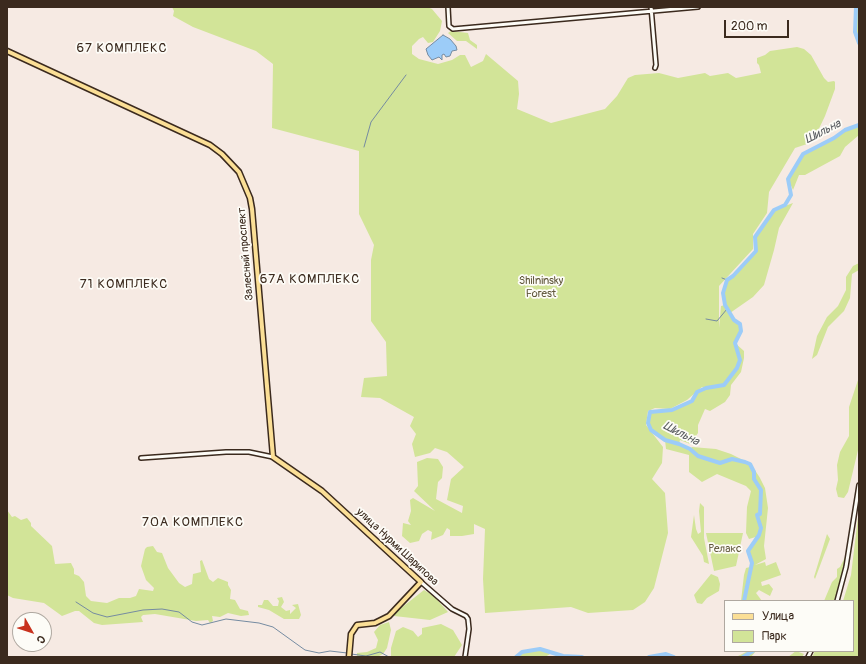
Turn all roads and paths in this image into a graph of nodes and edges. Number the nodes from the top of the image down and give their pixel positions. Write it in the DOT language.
graph roads {
  1 [pos="448,7"];
  2 [pos="698,7"];
  3 [pos="652,9"];
  4 [pos="7,51"];
  5 [pos="655,68"];
  6 [pos="273,456"];
  7 [pos="140,458"];
  8 [pos="859,485"];
  9 [pos="421,582"];
  10 [pos="838,600"];
  11 [pos="349,657"];
  12 [pos="465,657"];
  1 -- 3 [label="street"];
  2 -- 3 [label="street"];
  3 -- 5 [label="street"];
  4 -- 6 [label="main road, Залесный проспект"];
  6 -- 7 [label="street"];
  6 -- 9 [label="main road, улица Нурми Шарипова"];
  8 -- 10 [label="street"];
  9 -- 11 [label="main road"];
  9 -- 12 [label="street, улица Нурми Шарипова"];
}
